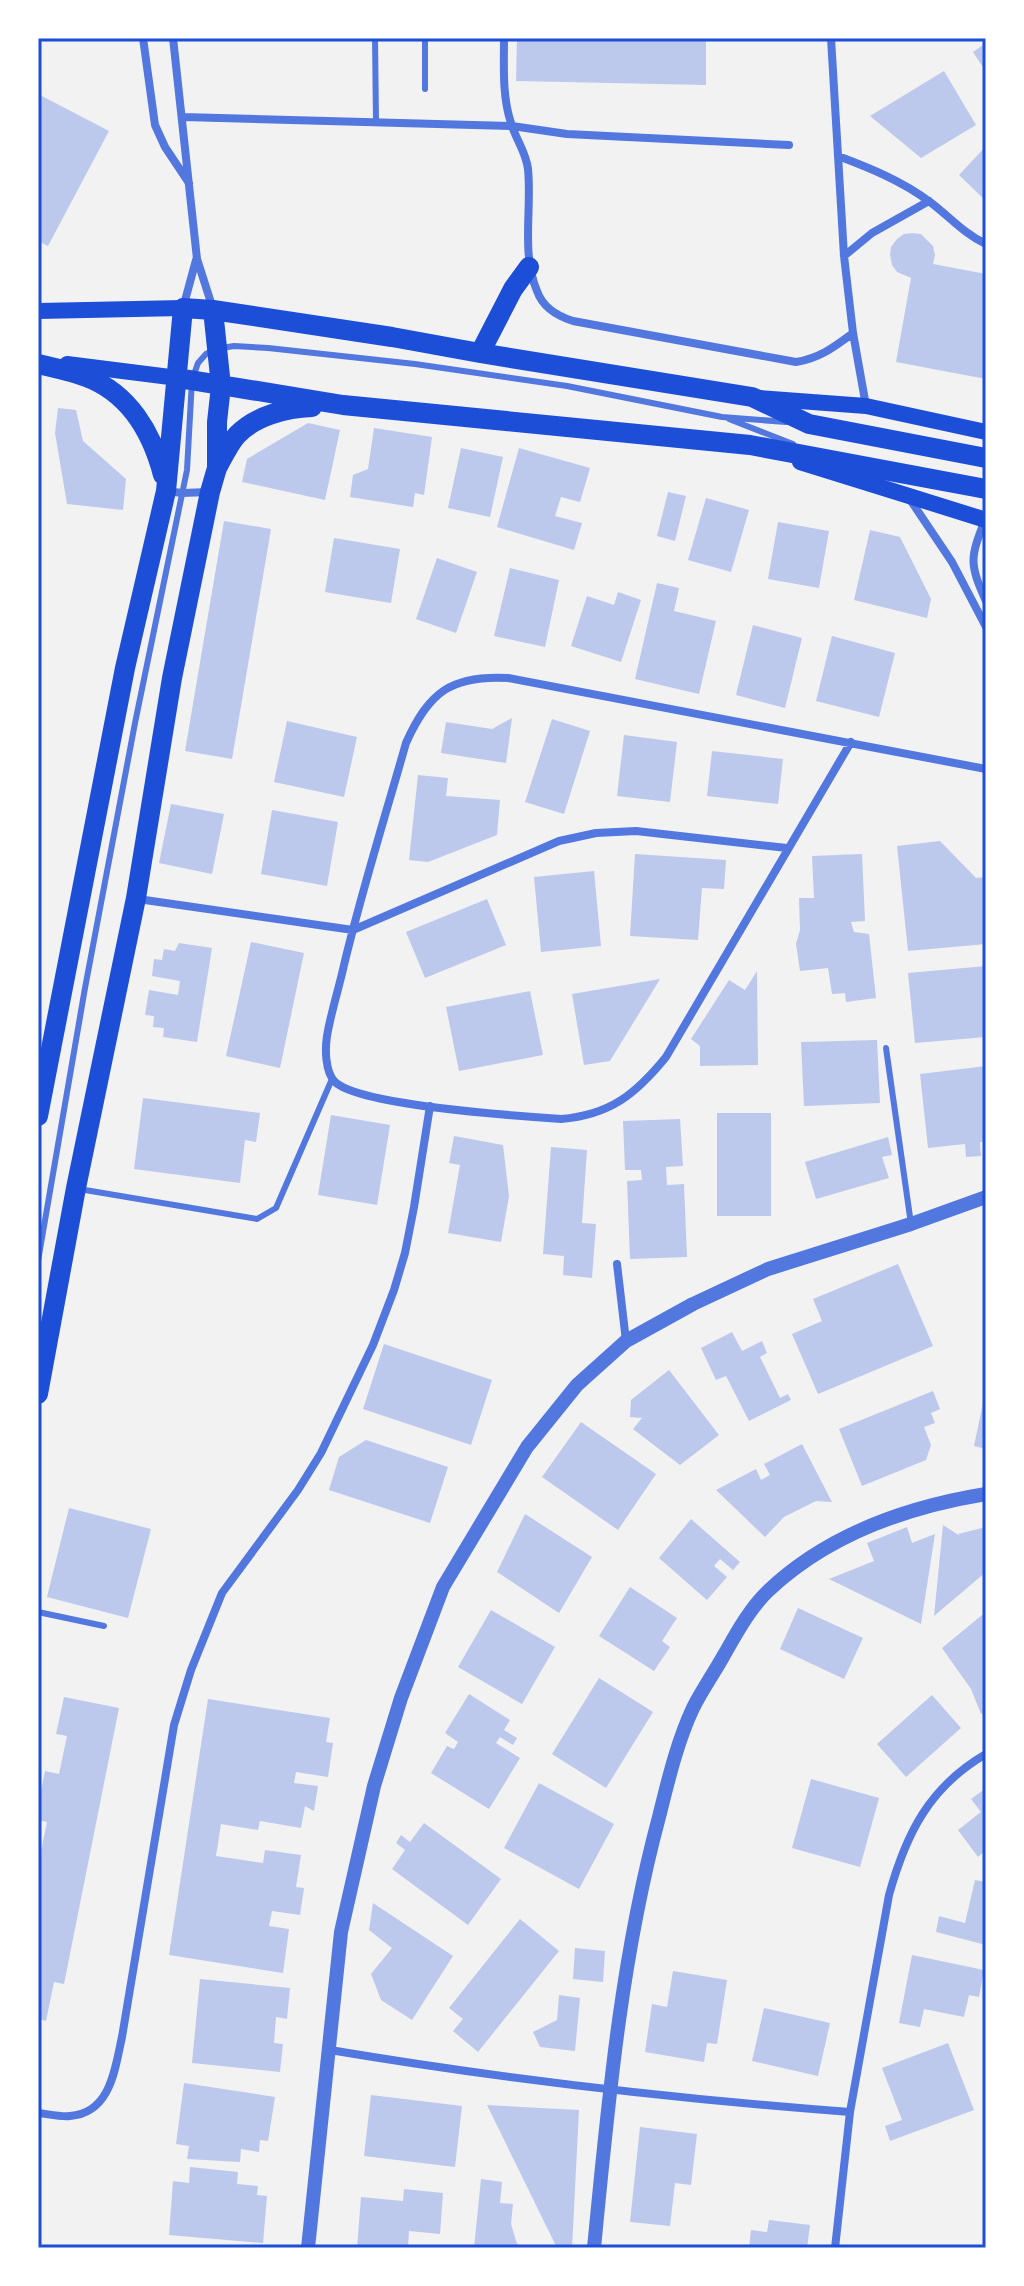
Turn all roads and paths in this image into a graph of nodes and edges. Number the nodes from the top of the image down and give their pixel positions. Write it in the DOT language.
graph roads {
  1 [pos="143,38"];
  2 [pos="173,38"];
  3 [pos="375,38"];
  4 [pos="425,38"];
  5 [pos="504,38"];
  6 [pos="831,38"];
  7 [pos="425,89"];
  8 [pos="183,117"];
  9 [pos="376,122"];
  10 [pos="512,126"];
  11 [pos="789,145"];
  12 [pos="838,156"];
  13 [pos="190,184"];
  14 [pos="929,201"];
  15 [pos="986,244"];
  16 [pos="844,256"];
  17 [pos="197,259"];
  18 [pos="529,267"];
  19 [pos="183,308"];
  20 [pos="213,310"];
  21 [pos="38,311"];
  22 [pos="853,333"];
  23 [pos="216,349"];
  24 [pos="480,353"];
  25 [pos="38,362"];
  26 [pos="185,379"];
  27 [pos="221,386"];
  28 [pos="752,397"];
  29 [pos="343,405"];
  30 [pos="866,406"];
  31 [pos="722,417"];
  32 [pos="809,424"];
  33 [pos="986,432"];
  34 [pos="750,445"];
  35 [pos="986,458"];
  36 [pos="833,460"];
  37 [pos="217,468"];
  38 [pos="986,489"];
  39 [pos="174,492"];
  40 [pos="210,492"];
  41 [pos="909,497"];
  42 [pos="986,520"];
  43 [pos="986,601"];
  44 [pos="986,627"];
  45 [pos="851,742"];
  46 [pos="986,769"];
  47 [pos="787,848"];
  48 [pos="136,898"];
  49 [pos="353,930"];
  50 [pos="886,1048"];
  51 [pos="332,1079"];
  52 [pos="430,1106"];
  53 [pos="38,1116"];
  54 [pos="76,1188"];
  55 [pos="986,1197"];
  56 [pos="911,1224"];
  57 [pos="38,1261"];
  58 [pos="617,1264"];
  59 [pos="626,1341"];
  60 [pos="38,1394"];
  61 [pos="986,1494"];
  62 [pos="38,1612"];
  63 [pos="104,1626"];
  64 [pos="986,1754"];
  65 [pos="330,2050"];
  66 [pos="609,2090"];
  67 [pos="850,2112"];
  68 [pos="38,2113"];
  69 [pos="308,2248"];
  70 [pos="594,2248"];
  71 [pos="835,2248"];
  1 -- 13 [label="street"];
  2 -- 8 [label="street"];
  3 -- 9 [label="lane"];
  4 -- 7 [label="lane"];
  5 -- 10 [label="street"];
  6 -- 12 [label="street"];
  8 -- 9 [label="street"];
  8 -- 13 [label="street"];
  9 -- 10 [label="street"];
  10 -- 11 [label="street"];
  10 -- 18 [label="street"];
  12 -- 14 [label="street"];
  12 -- 16 [label="street"];
  13 -- 17 [label="street"];
  14 -- 15 [label="street"];
  14 -- 16 [label="street"];
  16 -- 22 [label="street"];
  17 -- 19 [label="street"];
  17 -- 20 [label="street"];
  18 -- 22 [label="street"];
  18 -- 24 [label="main road"];
  19 -- 20 [label="main road"];
  19 -- 21 [label="main road"];
  19 -- 26 [label="main road"];
  20 -- 23 [label="main road"];
  20 -- 24 [label="main road"];
  22 -- 30 [label="street"];
  23 -- 26 [label="lane"];
  23 -- 27 [label="main road"];
  23 -- 31 [label="lane"];
  24 -- 28 [label="main road"];
  25 -- 26 [label="main road"];
  25 -- 39 [label="main road"];
  26 -- 27 [label="main road"];
  26 -- 39 [label="main road"];
  27 -- 29 [label="main road"];
  27 -- 37 [label="main road"];
  28 -- 30 [label="main road"];
  28 -- 32 [label="main road"];
  29 -- 34 [label="main road"];
  29 -- 37 [label="main road"];
  30 -- 33 [label="main road"];
  31 -- 32 [label="lane"];
  31 -- 36 [label="lane"];
  32 -- 35 [label="main road"];
  34 -- 36 [label="main road"];
  34 -- 41 [label="main road"];
  36 -- 38 [label="main road"];
  37 -- 40 [label="main road"];
  39 -- 40 [label="street"];
  39 -- 53 [label="main road"];
  39 -- 57 [label="lane"];
  40 -- 48 [label="main road"];
  41 -- 42 [label="main road"];
  41 -- 44 [label="street"];
  42 -- 43 [label="street"];
  45 -- 46 [label="street"];
  45 -- 47 [label="street"];
  45 -- 49 [label="street"];
  47 -- 49 [label="street"];
  47 -- 52 [label="street"];
  48 -- 49 [label="street"];
  48 -- 54 [label="main road"];
  49 -- 51 [label="street"];
  50 -- 56 [label="lane"];
  51 -- 52 [label="street"];
  51 -- 54 [label="lane"];
  52 -- 68 [label="street"];
  54 -- 60 [label="main road"];
  55 -- 56 [label="street"];
  56 -- 59 [label="street"];
  58 -- 59 [label="street"];
  59 -- 65 [label="street"];
  61 -- 66 [label="street"];
  62 -- 63 [label="lane"];
  64 -- 67 [label="street"];
  65 -- 66 [label="street"];
  65 -- 69 [label="street"];
  66 -- 67 [label="street"];
  66 -- 70 [label="street"];
  67 -- 71 [label="street"];
}
